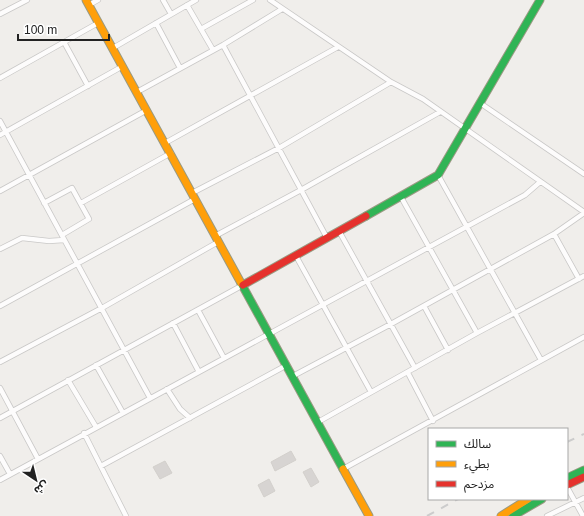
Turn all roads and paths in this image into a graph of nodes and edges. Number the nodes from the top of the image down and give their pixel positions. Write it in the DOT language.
graph roads {
  1 [pos="27,0"];
  2 [pos="98,0"];
  3 [pos="163,0"];
  4 [pos="196,0"];
  5 [pos="253,0"];
  6 [pos="270,0"];
  7 [pos="540,0"];
  8 [pos="87,2"];
  9 [pos="187,6"];
  10 [pos="282,9"];
  11 [pos="0,14"];
  12 [pos="171,14"];
  13 [pos="98,23"];
  14 [pos="156,23"];
  15 [pos="201,29"];
  16 [pos="64,42"];
  17 [pos="223,45"];
  18 [pos="338,46"];
  19 [pos="113,48"];
  20 [pos="213,50"];
  21 [pos="123,66"];
  22 [pos="180,68"];
  23 [pos="0,78"];
  24 [pos="391,82"];
  25 [pos="88,86"];
  26 [pos="137,92"];
  27 [pos="251,96"];
  28 [pos="480,103"];
  29 [pos="147,110"];
  30 [pos="440,112"];
  31 [pos="0,121"];
  32 [pos="464,130"];
  33 [pos="6,132"];
  34 [pos="0,134"];
  35 [pos="165,143"];
  36 [pos="279,148"];
  37 [pos="171,153"];
  38 [pos="438,174"];
  39 [pos="584,174"];
  40 [pos="29,175"];
  41 [pos="540,182"];
  42 [pos="301,190"];
  43 [pos="0,191"];
  44 [pos="194,196"];
  45 [pos="401,197"];
  46 [pos="81,203"];
  47 [pos="44,204"];
  48 [pos="584,212"];
  49 [pos="467,225"];
  50 [pos="340,231"];
  51 [pos="554,234"];
  52 [pos="63,238"];
  53 [pos="327,238"];
  54 [pos="217,239"];
  55 [pos="428,246"];
  56 [pos="0,249"];
  57 [pos="296,256"];
  58 [pos="77,263"];
  59 [pos="492,269"];
  60 [pos="584,276"];
  61 [pos="579,279"];
  62 [pos="367,280"];
  63 [pos="243,285"];
  64 [pos="453,291"];
  65 [pos="323,304"];
  66 [pos="0,306"];
  67 [pos="424,306"];
  68 [pos="102,308"];
  69 [pos="198,310"];
  70 [pos="515,313"];
  71 [pos="173,323"];
  72 [pos="391,324"];
  73 [pos="477,333"];
  74 [pos="270,334"];
  75 [pos="584,336"];
  76 [pos="348,348"];
  77 [pos="124,350"];
  78 [pos="448,350"];
  79 [pos="224,358"];
  80 [pos="541,360"];
  81 [pos="0,362"];
  82 [pos="96,364"];
  83 [pos="287,365"];
  84 [pos="415,368"];
  85 [pos="199,372"];
  86 [pos="408,372"];
  87 [pos="293,376"];
  88 [pos="68,380"];
  89 [pos="0,388"];
  90 [pos="167,389"];
  91 [pos="371,392"];
  92 [pos="150,398"];
  93 [pos="13,411"];
  94 [pos="123,412"];
  95 [pos="0,418"];
  96 [pos="190,418"];
  97 [pos="433,421"];
  98 [pos="318,422"];
  99 [pos="96,427"];
  100 [pos="84,433"];
  101 [pos="0,456"];
  102 [pos="38,459"];
  103 [pos="101,466"];
  104 [pos="343,469"];
  105 [pos="584,470"];
  106 [pos="10,474"];
  107 [pos="584,477"];
  108 [pos="568,478"];
  109 [pos="0,480"];
  110 [pos="568,485"];
  111 [pos="568,488"];
  112 [pos="584,498"];
  113 [pos="526,500"];
  114 [pos="540,500"];
  115 [pos="575,502"];
  116 [pos="126,516"];
  117 [pos="369,516"];
  118 [pos="501,516"];
  119 [pos="514,516"];
  120 [pos="547,516"];
  121 [pos="583,516"];
  1 -- 11 [label="street"];
  2 -- 8 [label="street"];
  3 -- 12 [label="street"];
  4 -- 9 [label="street"];
  5 -- 15 [label="street"];
  6 -- 10 [label="street"];
  7 -- 28 [label="street"];
  8 -- 13 [label="street"];
  9 -- 12 [label="street"];
  9 -- 15 [label="street"];
  10 -- 17 [label="street"];
  10 -- 18 [label="street"];
  12 -- 14 [label="street"];
  13 -- 16 [label="street"];
  13 -- 19 [label="street"];
  14 -- 19 [label="street"];
  14 -- 22 [label="street"];
  15 -- 20 [label="street"];
  16 -- 23 [label="street"];
  16 -- 25 [label="street"];
  17 -- 20 [label="street"];
  17 -- 27 [label="street"];
  18 -- 24 [label="street"];
  18 -- 27 [label="street"];
  19 -- 21 [label="street"];
  20 -- 22 [label="street"];
  21 -- 25 [label="street"];
  21 -- 26 [label="street"];
  22 -- 26 [label="street"];
  24 -- 30 [label="street"];
  24 -- 36 [label="street"];
  25 -- 33 [label="street"];
  26 -- 29 [label="street"];
  27 -- 35 [label="street"];
  27 -- 36 [label="street"];
  28 -- 32 [label="street"];
  28 -- 39 [label="street"];
  29 -- 35 [label="street"];
  29 -- 40 [label="street"];
  30 -- 32 [label="street"];
  30 -- 42 [label="street"];
  31 -- 33 [label="street"];
  32 -- 38 [label="street"];
  32 -- 41 [label="street"];
  33 -- 34 [label="street"];
  33 -- 40 [label="street"];
  35 -- 37 [label="street"];
  36 -- 42 [label="street"];
  36 -- 44 [label="street"];
  37 -- 44 [label="street"];
  37 -- 46 [label="street"];
  38 -- 45 [label="street"];
  38 -- 49 [label="street"];
  40 -- 43 [label="street"];
  40 -- 47 [label="street"];
  41 -- 48 [label="street"];
  41 -- 49 [label="street"];
  42 -- 53 [label="street"];
  42 -- 54 [label="street"];
  44 -- 54 [label="street"];
  44 -- 58 [label="street"];
  45 -- 50 [label="street"];
  45 -- 55 [label="street"];
  46 -- 47 [label="street"];
  46 -- 52 [label="street"];
  47 -- 52 [label="street"];
  48 -- 51 [label="street"];
  49 -- 55 [label="street"];
  49 -- 59 [label="street"];
  50 -- 53 [label="street"];
  50 -- 62 [label="street"];
  51 -- 59 [label="street"];
  51 -- 61 [label="street"];
  52 -- 56 [label="street"];
  52 -- 58 [label="street"];
  53 -- 57 [label="street"];
  54 -- 63 [label="street"];
  54 -- 68 [label="street"];
  55 -- 62 [label="street"];
  55 -- 64 [label="street"];
  57 -- 63 [label="street"];
  57 -- 65 [label="street"];
  58 -- 66 [label="street"];
  58 -- 68 [label="street"];
  59 -- 64 [label="street"];
  59 -- 70 [label="street"];
  60 -- 61 [label="street"];
  61 -- 70 [label="street"];
  62 -- 65 [label="street"];
  62 -- 72 [label="street"];
  63 -- 69 [label="street"];
  63 -- 74 [label="street"];
  64 -- 67 [label="street"];
  64 -- 73 [label="street"];
  65 -- 74 [label="street"];
  65 -- 76 [label="street"];
  67 -- 72 [label="street"];
  67 -- 78 [label="street"];
  68 -- 77 [label="street"];
  68 -- 81 [label="street"];
  69 -- 71 [label="street"];
  69 -- 79 [label="street"];
  70 -- 73 [label="street"];
  70 -- 80 [label="street"];
  71 -- 77 [label="street"];
  71 -- 85 [label="street"];
  72 -- 76 [label="street"];
  72 -- 84 [label="street"];
  73 -- 78 [label="street"];
  74 -- 79 [label="street"];
  74 -- 83 [label="street"];
  75 -- 80 [label="street"];
  76 -- 87 [label="street"];
  76 -- 91 [label="street"];
  77 -- 82 [label="street"];
  77 -- 92 [label="street"];
  78 -- 84 [label="street"];
  79 -- 85 [label="street"];
  80 -- 97 [label="street"];
  82 -- 88 [label="street"];
  82 -- 94 [label="street"];
  83 -- 87 [label="street"];
  83 -- 96 [label="street"];
  84 -- 86 [label="street"];
  85 -- 90 [label="street"];
  86 -- 91 [label="street"];
  86 -- 97 [label="street"];
  87 -- 98 [label="street"];
  88 -- 93 [label="street"];
  88 -- 99 [label="street"];
  89 -- 93 [label="street"];
  90 -- 92 [label="street"];
  90 -- 96 [label="street"];
  91 -- 98 [label="street"];
  92 -- 94 [label="street"];
  93 -- 95 [label="street"];
  93 -- 102 [label="street"];
  94 -- 99 [label="street"];
  96 -- 103 [label="street"];
  97 -- 104 [label="street"];
  98 -- 104 [label="street"];
  99 -- 100 [label="street"];
  100 -- 102 [label="street"];
  100 -- 103 [label="street"];
  101 -- 106 [label="street"];
  102 -- 106 [label="street"];
  103 -- 116 [label="street"];
  104 -- 117 [label="street"];
  105 -- 108 [label="street"];
  106 -- 109 [label="street"];
  107 -- 110 [label="street"];
  111 -- 115 [label="street"];
  112 -- 115 [label="street"];
  113 -- 118 [label="street"];
  114 -- 119 [label="street"];
  115 -- 120 [label="street"];
  115 -- 121 [label="street"];
}
